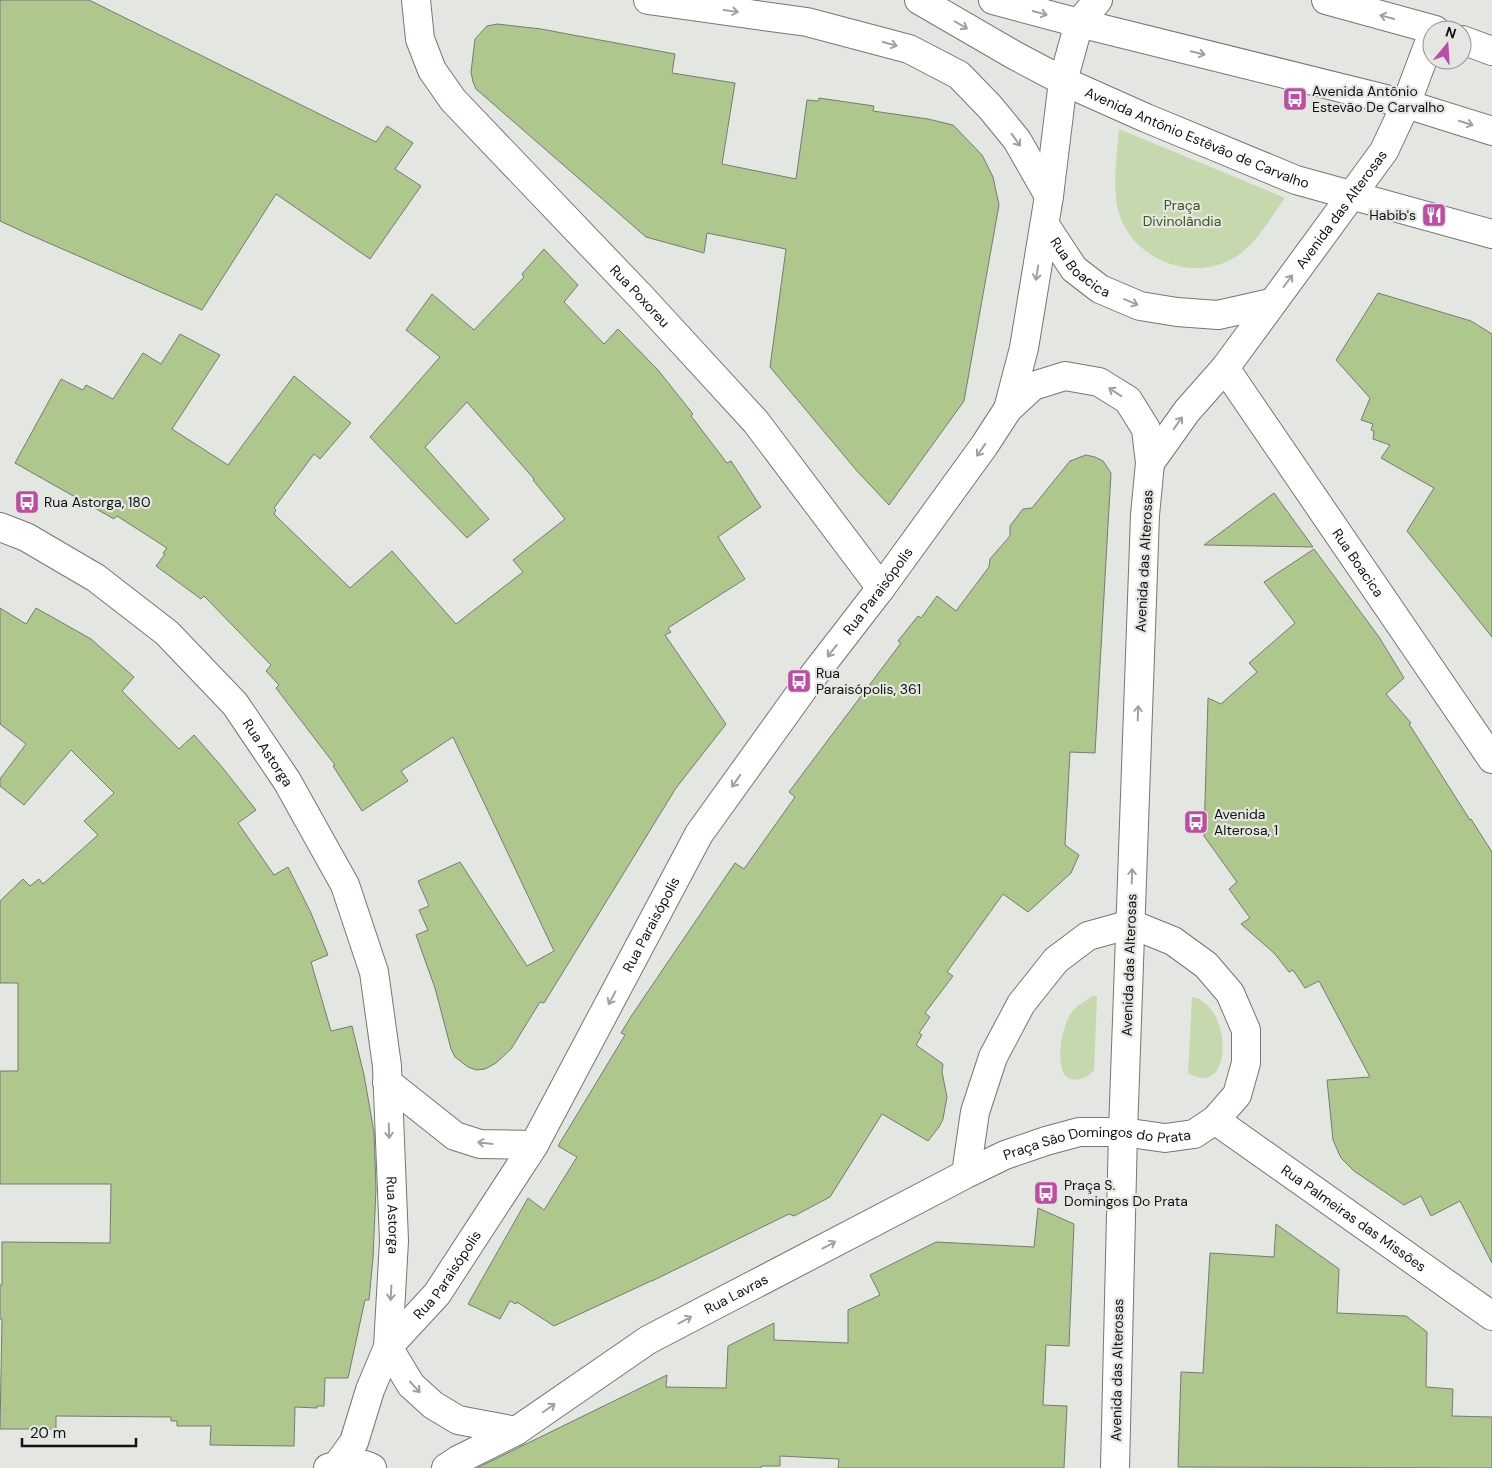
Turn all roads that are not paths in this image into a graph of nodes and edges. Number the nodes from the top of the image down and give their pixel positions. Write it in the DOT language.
graph roads {
  1 [pos="416,0"];
  2 [pos="648,0"];
  3 [pos="919,0"];
  4 [pos="993,0"];
  5 [pos="1098,0"];
  6 [pos="1326,0"];
  7 [pos="1079,23"];
  8 [pos="1422,27"];
  9 [pos="1472,44"];
  10 [pos="1492,51"];
  11 [pos="1422,62"];
  12 [pos="1063,81"];
  13 [pos="1406,104"];
  14 [pos="1492,132"];
  15 [pos="1049,196"];
  16 [pos="1351,196"];
  17 [pos="1045,225"];
  18 [pos="1492,234"];
  19 [pos="1271,303"];
  20 [pos="1225,368"];
  21 [pos="1008,409"];
  22 [pos="1150,463"];
  23 [pos="0,527"];
  24 [pos="881,588"];
  25 [pos="1492,759"];
  26 [pos="1131,924"];
  27 [pos="387,1082"];
  28 [pos="1215,1120"];
  29 [pos="1123,1132"];
  30 [pos="534,1145"];
  31 [pos="966,1174"];
  32 [pos="1492,1316"];
  33 [pos="388,1347"];
  34 [pos="516,1431"];
  35 [pos="333,1466"];
  36 [pos="372,1468"];
  37 [pos="446,1468"];
  38 [pos="1115,1468"];
  1 -- 24 [label="main road, Rua Poxoreu"];
  2 -- 15 [label="main road, one-way"];
  3 -- 12 [label="main road, Avenida Antônio Estêvão de Carvalho, one-way"];
  4 -- 7 [label="main road, one-way"];
  5 -- 7 [label="main road"];
  8 -- 6 [label="main road, one-way"];
  7 -- 12 [label="main road"];
  7 -- 13 [label="main road, one-way"];
  9 -- 10 [label="main road"];
  11 -- 13 [label="main road, Avenida das Alterosas"];
  12 -- 15 [label="main road"];
  12 -- 16 [label="main road, Avenida Antônio Estêvão de Carvalho"];
  13 -- 14 [label="main road, one-way"];
  13 -- 16 [label="main road, Avenida das Alterosas"];
  15 -- 17 [label="main road"];
  16 -- 18 [label="main road, Avenida Antônio Estêvão de Carvalho"];
  19 -- 16 [label="main road, Avenida das Alterosas, one-way"];
  17 -- 19 [label="main road, Rua Boacica, one-way"];
  17 -- 21 [label="main road, one-way"];
  19 -- 20 [label="main road, Avenida das Alterosas"];
  22 -- 20 [label="main road, Avenida das Alterosas, one-way"];
  20 -- 25 [label="main road, Rua Boacica"];
  22 -- 21 [label="main road, Avenida das Alterosas, one-way"];
  21 -- 24 [label="main road, Rua Paraisópolis, one-way"];
  26 -- 22 [label="main road, Avenida das Alterosas, one-way"];
  23 -- 27 [label="main road, Rua Astorga"];
  24 -- 30 [label="main road, Rua Paraisópolis, one-way"];
  26 -- 28 [label="main road, Praça São Domingos do Prata"];
  26 -- 29 [label="main road, Avenida das Alterosas"];
  26 -- 31 [label="main road"];
  30 -- 27 [label="main road, one-way"];
  27 -- 33 [label="main road, Rua Astorga, one-way"];
  28 -- 29 [label="main road, Praça São Domingos do Prata"];
  28 -- 32 [label="main road, Rua Palmeiras das Missões"];
  29 -- 31 [label="main road, Praça São Domingos do Prata"];
  29 -- 38 [label="main road, Avenida das Alterosas"];
  30 -- 33 [label="main road, Rua Paraisópolis"];
  34 -- 31 [label="main road, Rua Lavras, one-way"];
  33 -- 34 [label="main road, one-way"];
  33 -- 35 [label="main road, Rua Paraisópolis"];
  34 -- 37 [label="main road, Rua Lavras"];
  35 -- 36 [label="main road"];
}
